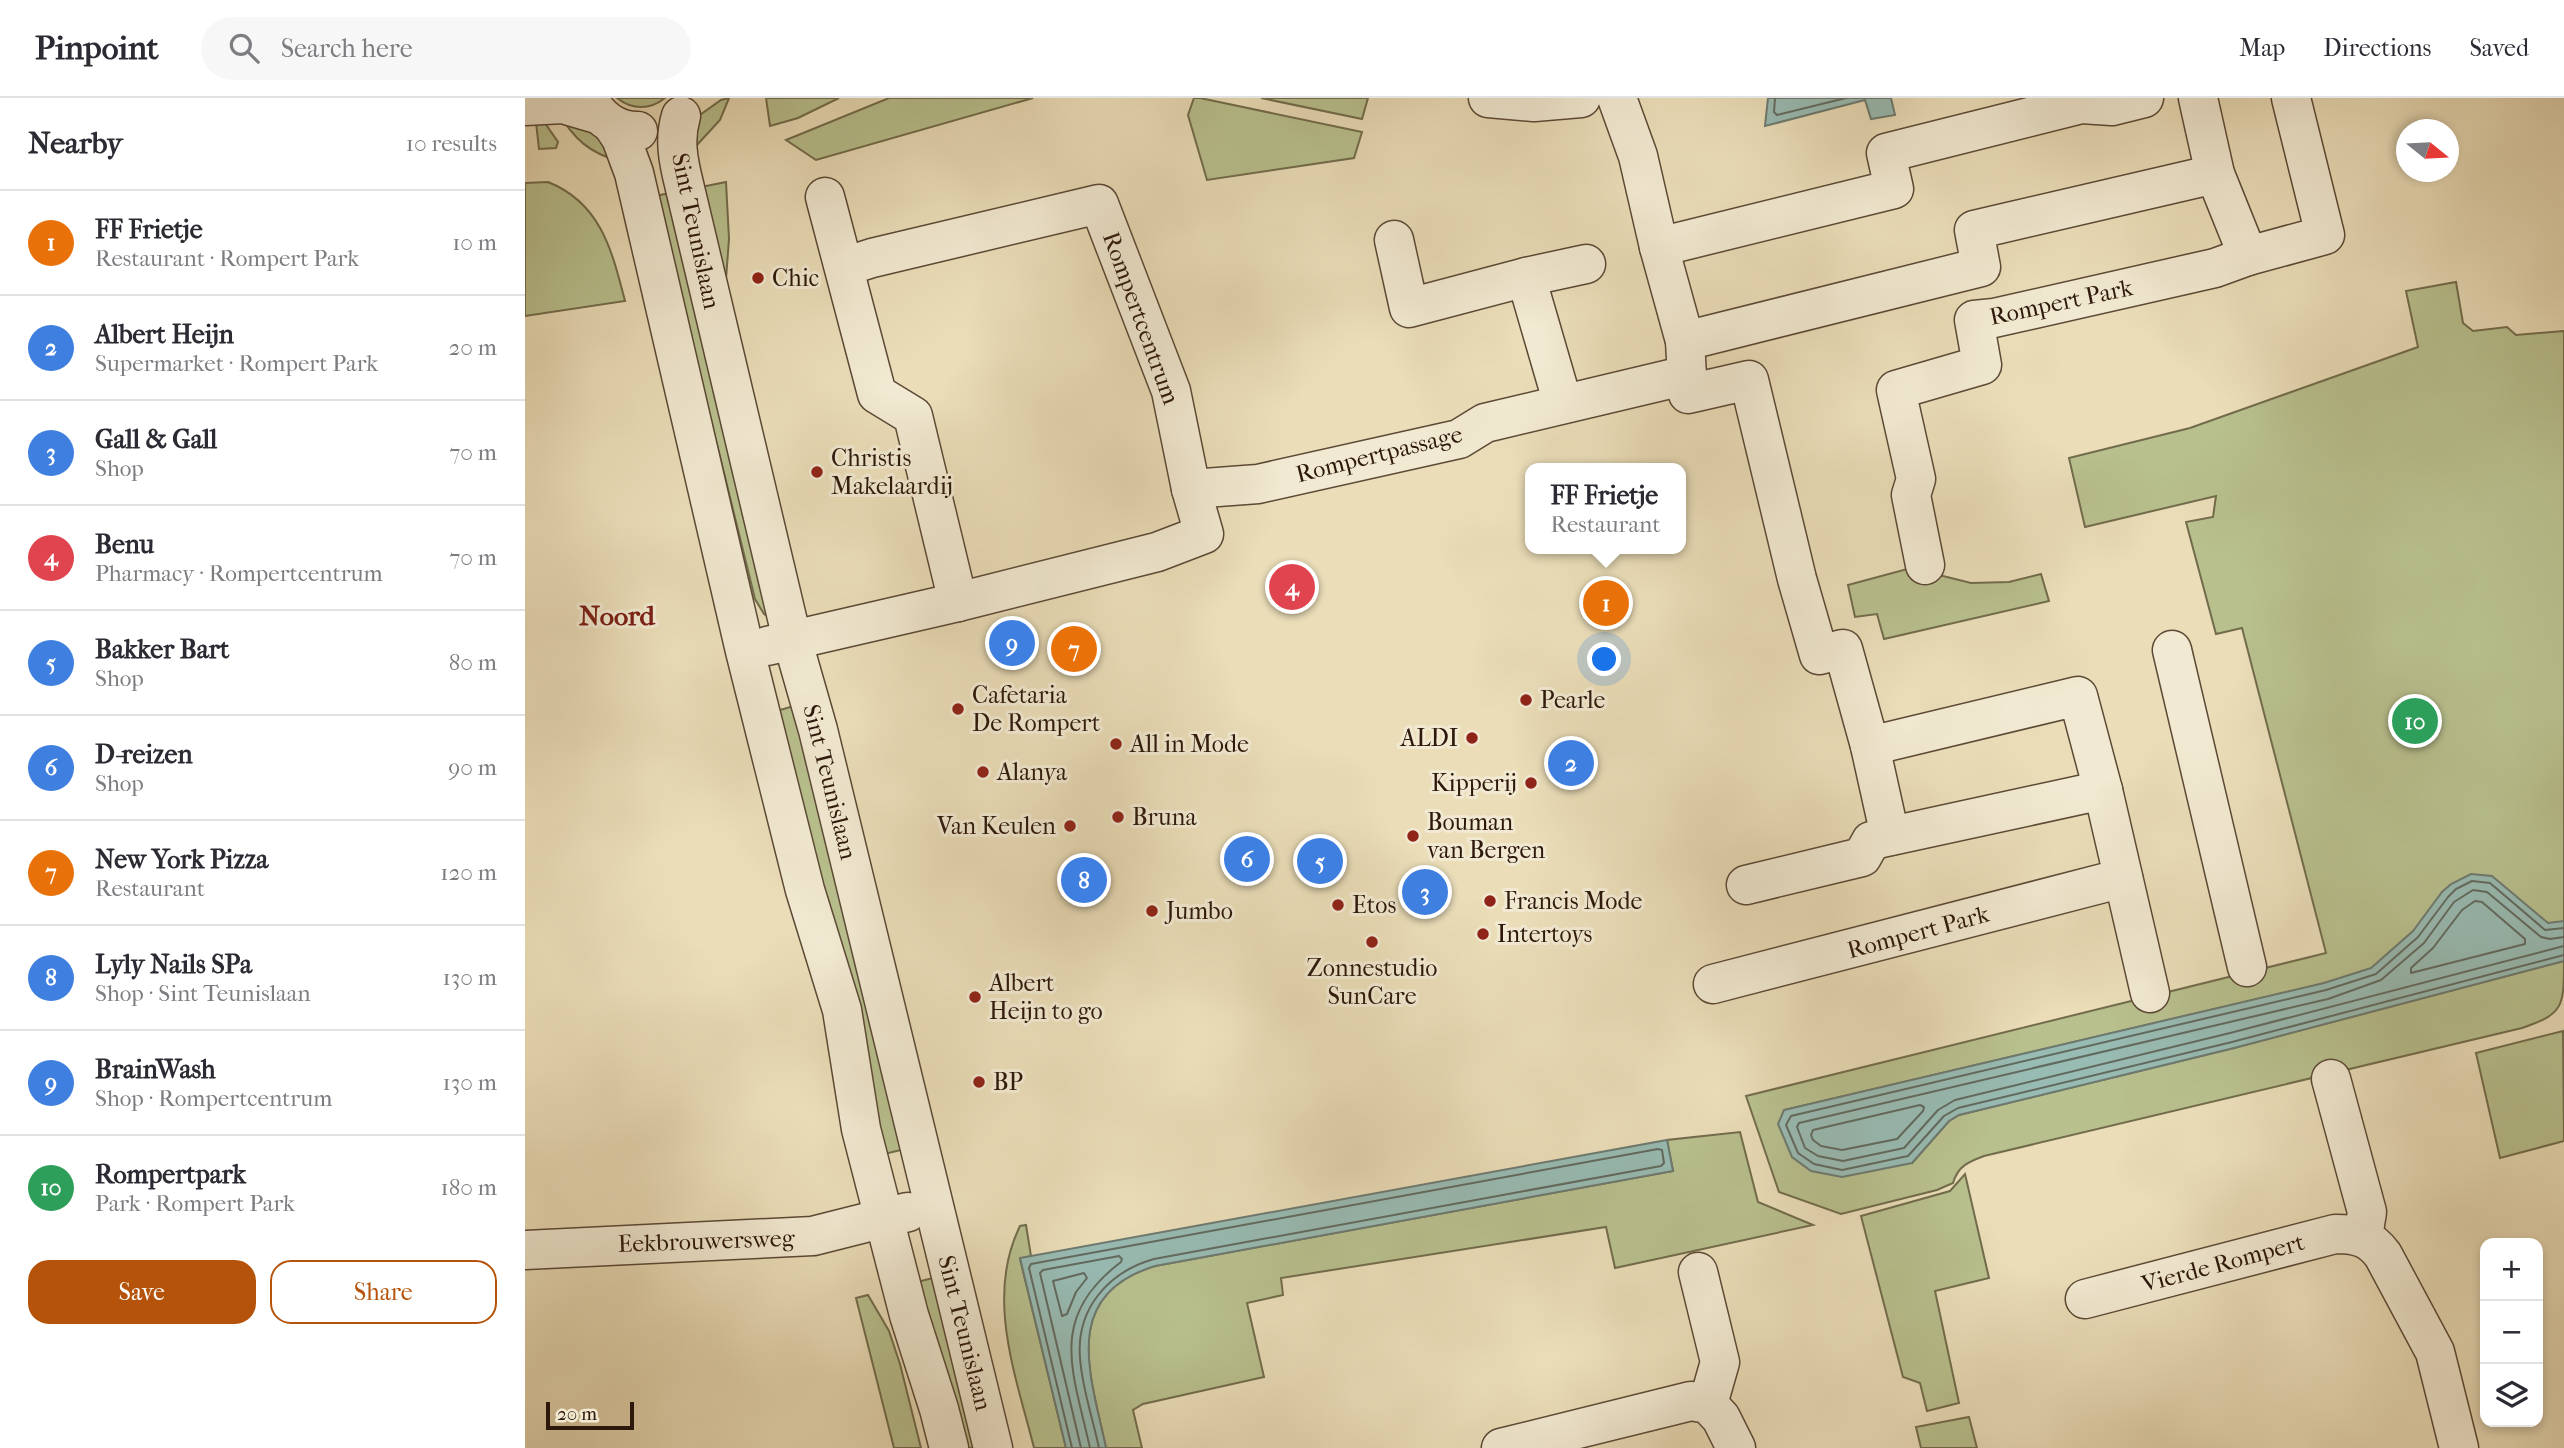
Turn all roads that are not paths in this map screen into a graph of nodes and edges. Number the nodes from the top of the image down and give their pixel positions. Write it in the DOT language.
graph roads {
  1 [pos="1488,98"];
  2 [pos="1581,98"];
  3 [pos="1617,98"];
  4 [pos="2144,98"];
  5 [pos="2198,98"];
  6 [pos="2291,98"];
  7 [pos="691,105"];
  8 [pos="525,106"];
  9 [pos="1995,111"];
  10 [pos="599,112"];
  11 [pos="2215,174"];
  12 [pos="825,197"];
  13 [pos="1394,240"];
  14 [pos="1659,247"];
  15 [pos="2248,256"];
  16 [pos="858,263"];
  17 [pos="1586,264"];
  18 [pos="1525,277"];
  19 [pos="1686,358"];
  20 [pos="1563,404"];
  21 [pos="1191,489"];
  22 [pos="1925,565"];
  23 [pos="958,602"];
  24 [pos="792,639"];
  25 [pos="2172,650"];
  26 [pos="745,651"];
  27 [pos="1870,746"];
  28 [pos="2103,790"];
  29 [pos="1890,836"];
  30 [pos="2123,878"];
  31 [pos="1746,886"];
  32 [pos="2247,967"];
  33 [pos="1713,984"];
  34 [pos="2150,993"];
  35 [pos="2331,1079"];
  36 [pos="933,1206"];
  37 [pos="884,1218"];
  38 [pos="2363,1237"];
  39 [pos="525,1250"];
  40 [pos="1698,1272"];
  41 [pos="2085,1299"];
  42 [pos="1708,1404"];
  43 [pos="949,1448"];
  44 [pos="993,1448"];
  45 [pos="1501,1448"];
  46 [pos="1735,1448"];
  47 [pos="2459,1448"];
  1 -- 2 [label="street"];
  3 -- 14 [label="street"];
  4 -- 9 [label="street"];
  5 -- 11 [label="street"];
  6 -- 15 [label="street, Rompert Park"];
  7 -- 10 [label="street"];
  7 -- 24 [label="street, Sint Teunislaan"];
  8 -- 10 [label="street"];
  9 -- 14 [label="street"];
  10 -- 26 [label="street, Sint Teunislaan"];
  11 -- 15 [label="street"];
  11 -- 19 [label="street, Rompert Park"];
  12 -- 16 [label="street"];
  13 -- 18 [label="street"];
  14 -- 19 [label="street"];
  15 -- 22 [label="street, Rompert Park"];
  16 -- 21 [label="street, Rompertcentrum"];
  16 -- 23 [label="street"];
  17 -- 18 [label="street"];
  18 -- 20 [label="street"];
  19 -- 20 [label="street, Rompert Park"];
  19 -- 27 [label="street"];
  20 -- 21 [label="street, Rompertpassage"];
  21 -- 23 [label="street, Rompertcentrum"];
  23 -- 24 [label="street, Rompertcentrum"];
  24 -- 26 [label="street, Rompertcentrum"];
  24 -- 36 [label="street, Sint Teunislaan"];
  25 -- 32 [label="street"];
  26 -- 37 [label="street, Sint Teunislaan"];
  27 -- 28 [label="street"];
  27 -- 29 [label="street"];
  28 -- 29 [label="street"];
  28 -- 30 [label="street"];
  29 -- 31 [label="street"];
  30 -- 33 [label="street, Rompert Park"];
  30 -- 34 [label="street"];
  35 -- 38 [label="street"];
  36 -- 37 [label="street, Eekbrouwersweg"];
  36 -- 44 [label="street, Sint Teunislaan"];
  37 -- 39 [label="street, Eekbrouwersweg"];
  37 -- 43 [label="street, Sint Teunislaan"];
  38 -- 41 [label="street, Vierde Rompert"];
  38 -- 47 [label="street"];
  40 -- 42 [label="street"];
  42 -- 45 [label="street"];
  42 -- 46 [label="street"];
}
